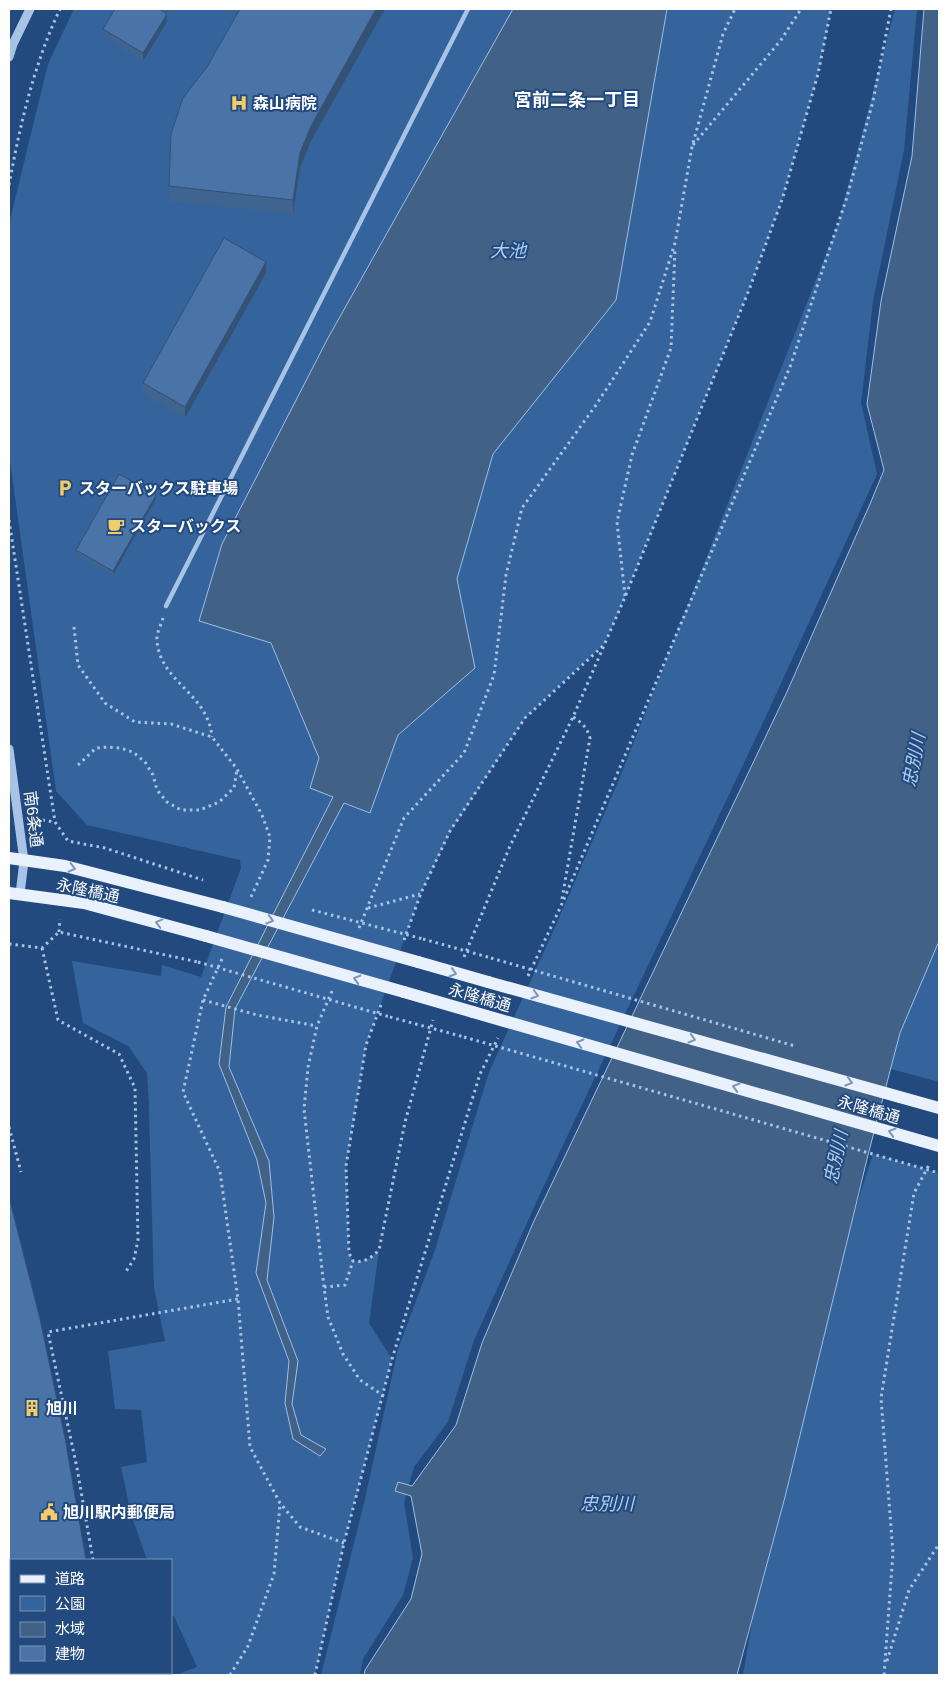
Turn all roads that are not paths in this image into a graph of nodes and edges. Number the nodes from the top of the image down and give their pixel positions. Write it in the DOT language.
graph roads {
  1 [pos="30,9"];
  2 [pos="468,9"];
  3 [pos="9,57"];
  4 [pos="166,606"];
  5 [pos="9,749"];
  6 [pos="9,858"];
  7 [pos="24,861"];
  8 [pos="14,894"];
  9 [pos="939,1108"];
  10 [pos="939,1146"];
  1 -- 3 [label="street"];
  2 -- 4 [label="street"];
  5 -- 7 [label="street, 南6条通"];
  6 -- 7 [label="main road, 永隆橋通"];
  7 -- 8 [label="street, 南6条通"];
  7 -- 9 [label="main road, 永隆橋通, one-way, bridge"];
  10 -- 8 [label="main road, 永隆橋通, one-way, bridge"];
}
